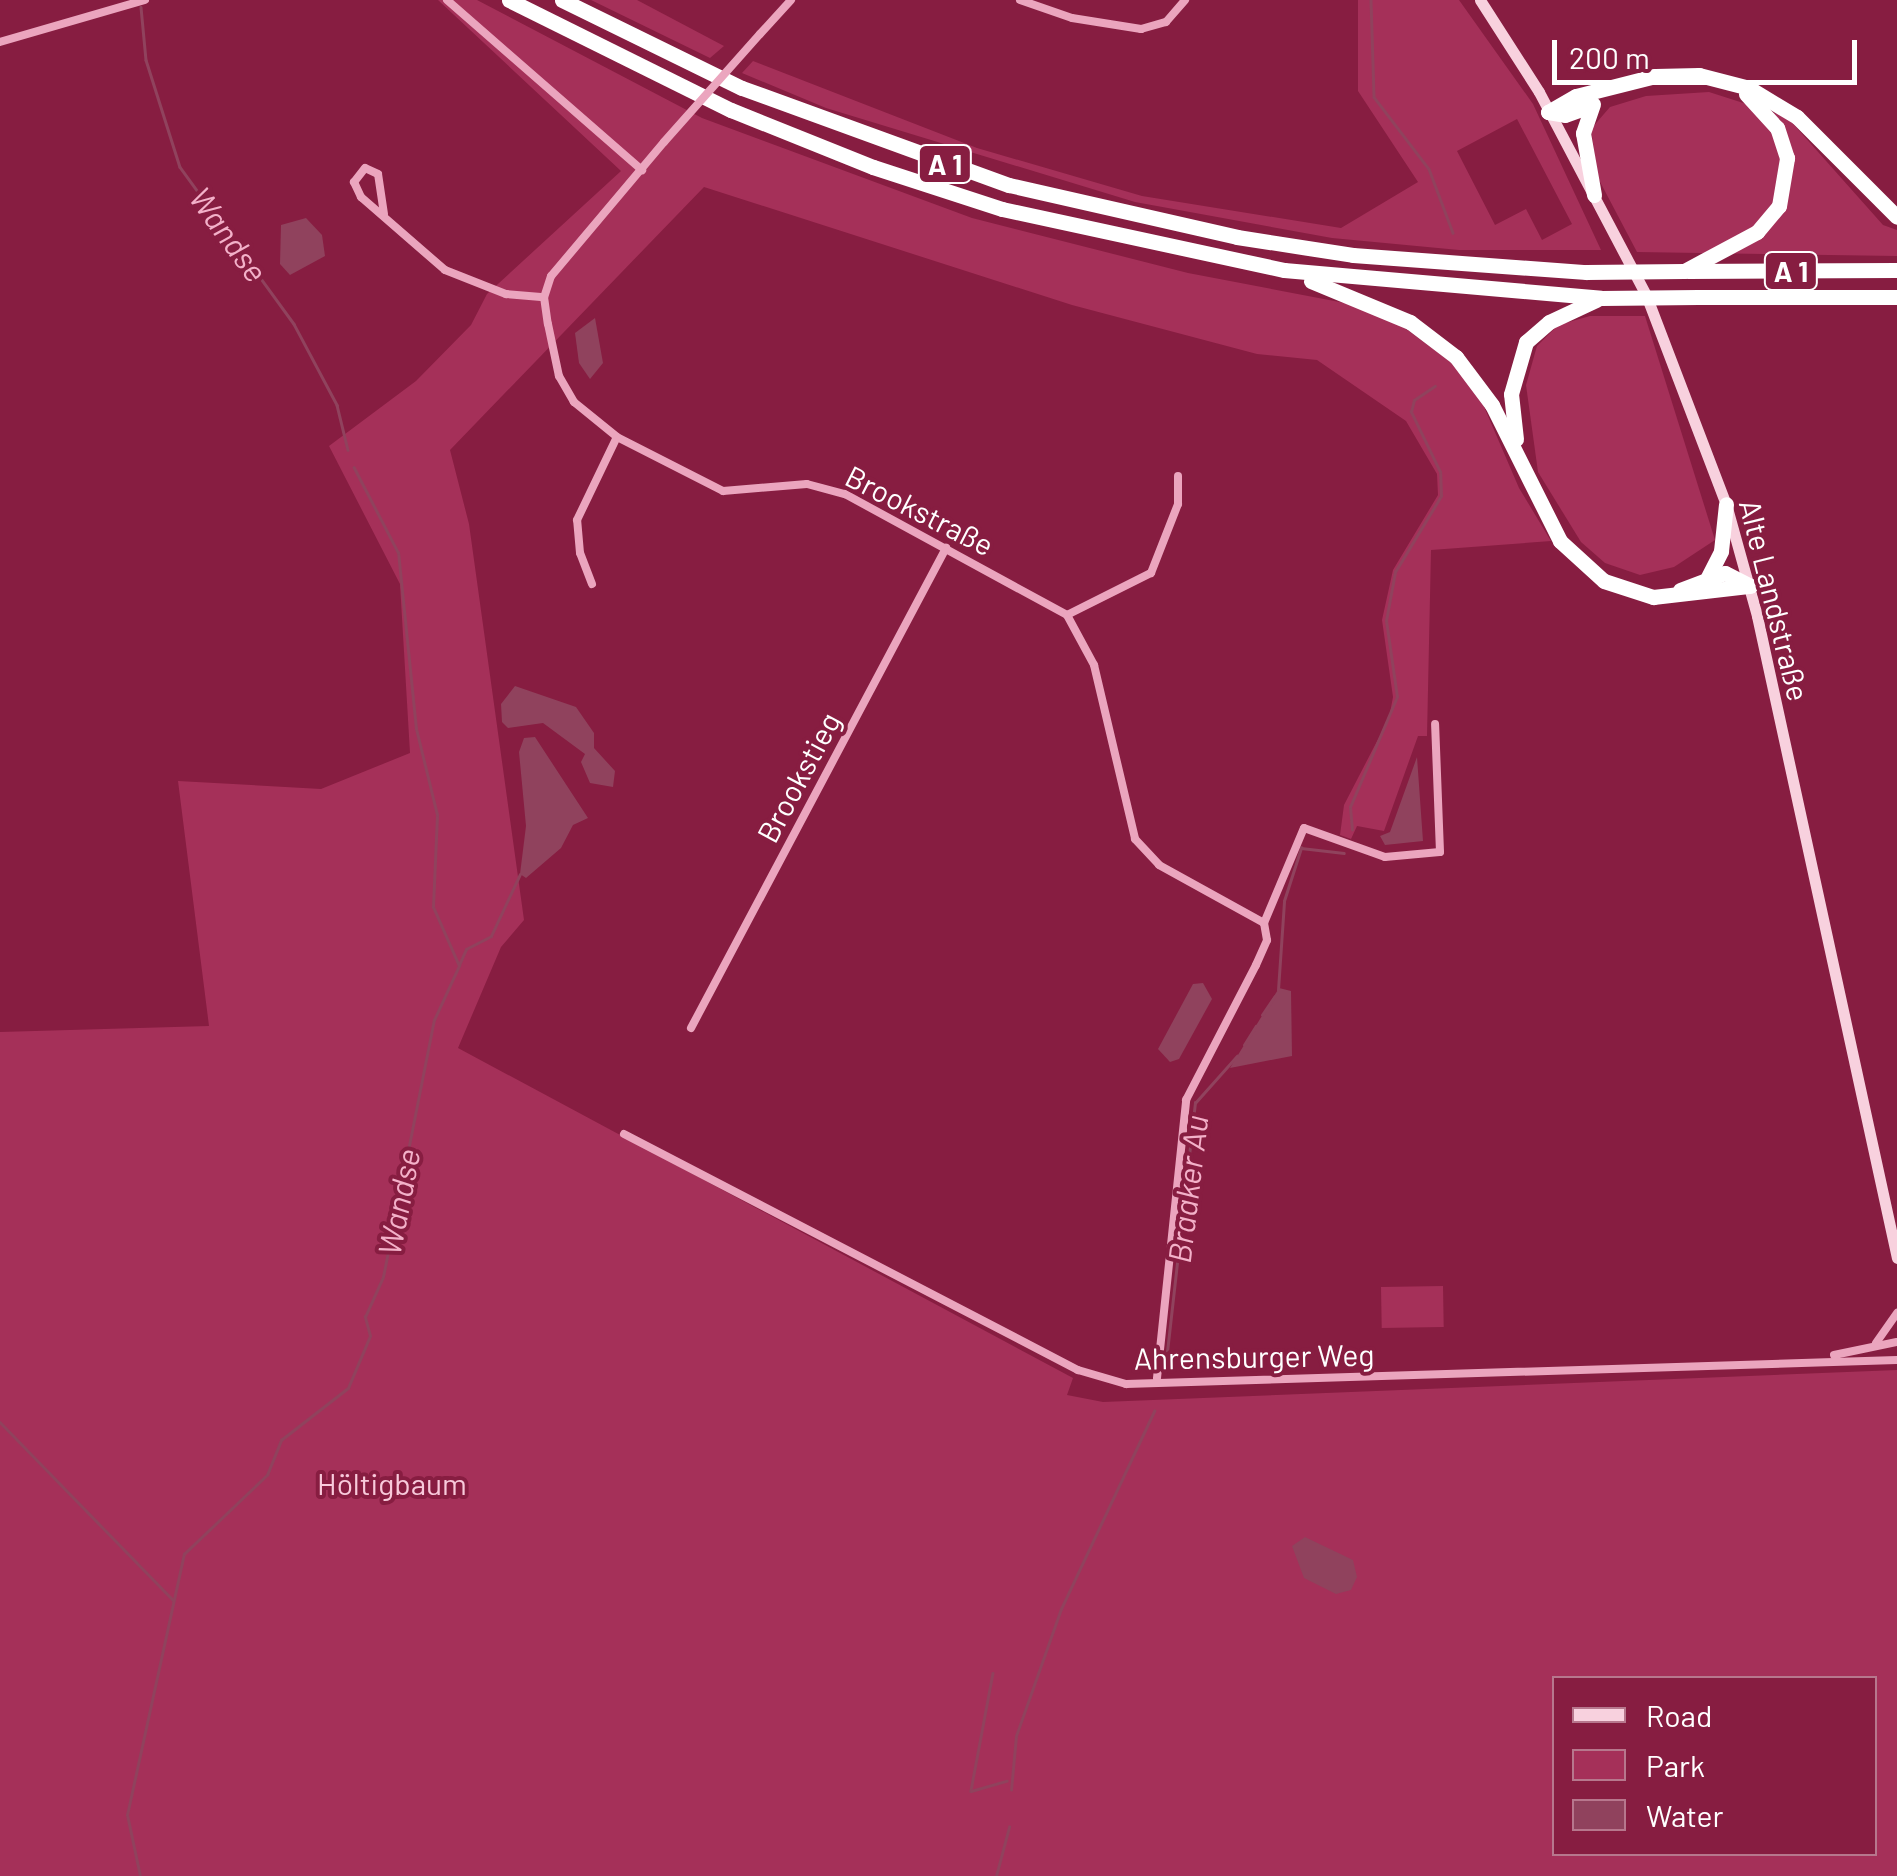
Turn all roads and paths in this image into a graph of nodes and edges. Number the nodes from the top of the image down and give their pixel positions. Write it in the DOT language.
graph roads {
  1 [pos="145,0"];
  2 [pos="447,0"];
  3 [pos="508,0"];
  4 [pos="562,0"];
  5 [pos="791,0"];
  6 [pos="1020,0"];
  7 [pos="1185,0"];
  8 [pos="1480,0"];
  9 [pos="0,42"];
  10 [pos="1730,82"];
  11 [pos="1620,84"];
  12 [pos="1592,104"];
  13 [pos="1548,112"];
  14 [pos="642,170"];
  15 [pos="1594,195"];
  16 [pos="384,214"];
  17 [pos="1897,217"];
  18 [pos="1284,270"];
  19 [pos="1897,270"];
  20 [pos="1684,271"];
  21 [pos="544,296"];
  22 [pos="1897,297"];
  23 [pos="1601,298"];
  24 [pos="617,437"];
  25 [pos="1178,476"];
  26 [pos="1527,487"];
  27 [pos="1726,504"];
  28 [pos="946,548"];
  29 [pos="1708,576"];
  30 [pos="592,584"];
  31 [pos="1750,586"];
  32 [pos="1668,596"];
  33 [pos="1067,615"];
  34 [pos="1435,724"];
  35 [pos="1264,924"];
  36 [pos="691,1028"];
  37 [pos="624,1134"];
  38 [pos="1897,1258"];
  39 [pos="1897,1313"];
  40 [pos="1897,1342"];
  41 [pos="1872,1345"];
  42 [pos="1825,1358"];
  43 [pos="1897,1360"];
  44 [pos="1157,1378"];
  1 -- 9 [label="street"];
  2 -- 14 [label="street"];
  3 -- 18 [label="highway, A 1"];
  4 -- 20 [label="highway, A 1, bridge"];
  5 -- 14 [label="street, bridge"];
  6 -- 7 [label="street"];
  8 -- 13 [label="main road, Alte Landstraße"];
  10 -- 11 [label="highway"];
  10 -- 17 [label="highway"];
  10 -- 20 [label="highway"];
  11 -- 12 [label="highway"];
  11 -- 13 [label="highway"];
  12 -- 13 [label="highway"];
  12 -- 15 [label="highway"];
  13 -- 15 [label="main road, Alte Landstraße"];
  14 -- 21 [label="street"];
  15 -- 27 [label="main road, Alte Landstraße"];
  16 -- 16 [label="street"];
  16 -- 21 [label="street"];
  18 -- 23 [label="highway, A 1"];
  18 -- 26 [label="highway"];
  19 -- 20 [label="highway, A 1"];
  21 -- 24 [label="street, Brookstraße"];
  22 -- 23 [label="highway, A 1, bridge"];
  23 -- 26 [label="highway"];
  24 -- 28 [label="street, Brookstraße"];
  24 -- 30 [label="street"];
  25 -- 33 [label="street"];
  26 -- 32 [label="highway"];
  27 -- 29 [label="highway"];
  27 -- 31 [label="main road, Alte Landstraße"];
  28 -- 33 [label="street, Brookstraße"];
  28 -- 36 [label="street, Brookstieg"];
  29 -- 31 [label="highway"];
  29 -- 32 [label="highway"];
  31 -- 32 [label="highway"];
  31 -- 38 [label="main road, Alte Landstraße"];
  33 -- 35 [label="street"];
  34 -- 35 [label="street"];
  35 -- 44 [label="street"];
  37 -- 44 [label="street, Ahrensburger Weg"];
  39 -- 41 [label="street"];
  40 -- 41 [label="street, Ahrensburger Weg"];
  41 -- 42 [label="street, Ahrensburger Weg"];
  42 -- 43 [label="street, Ahrensburger Weg"];
  42 -- 44 [label="street, Ahrensburger Weg"];
}
